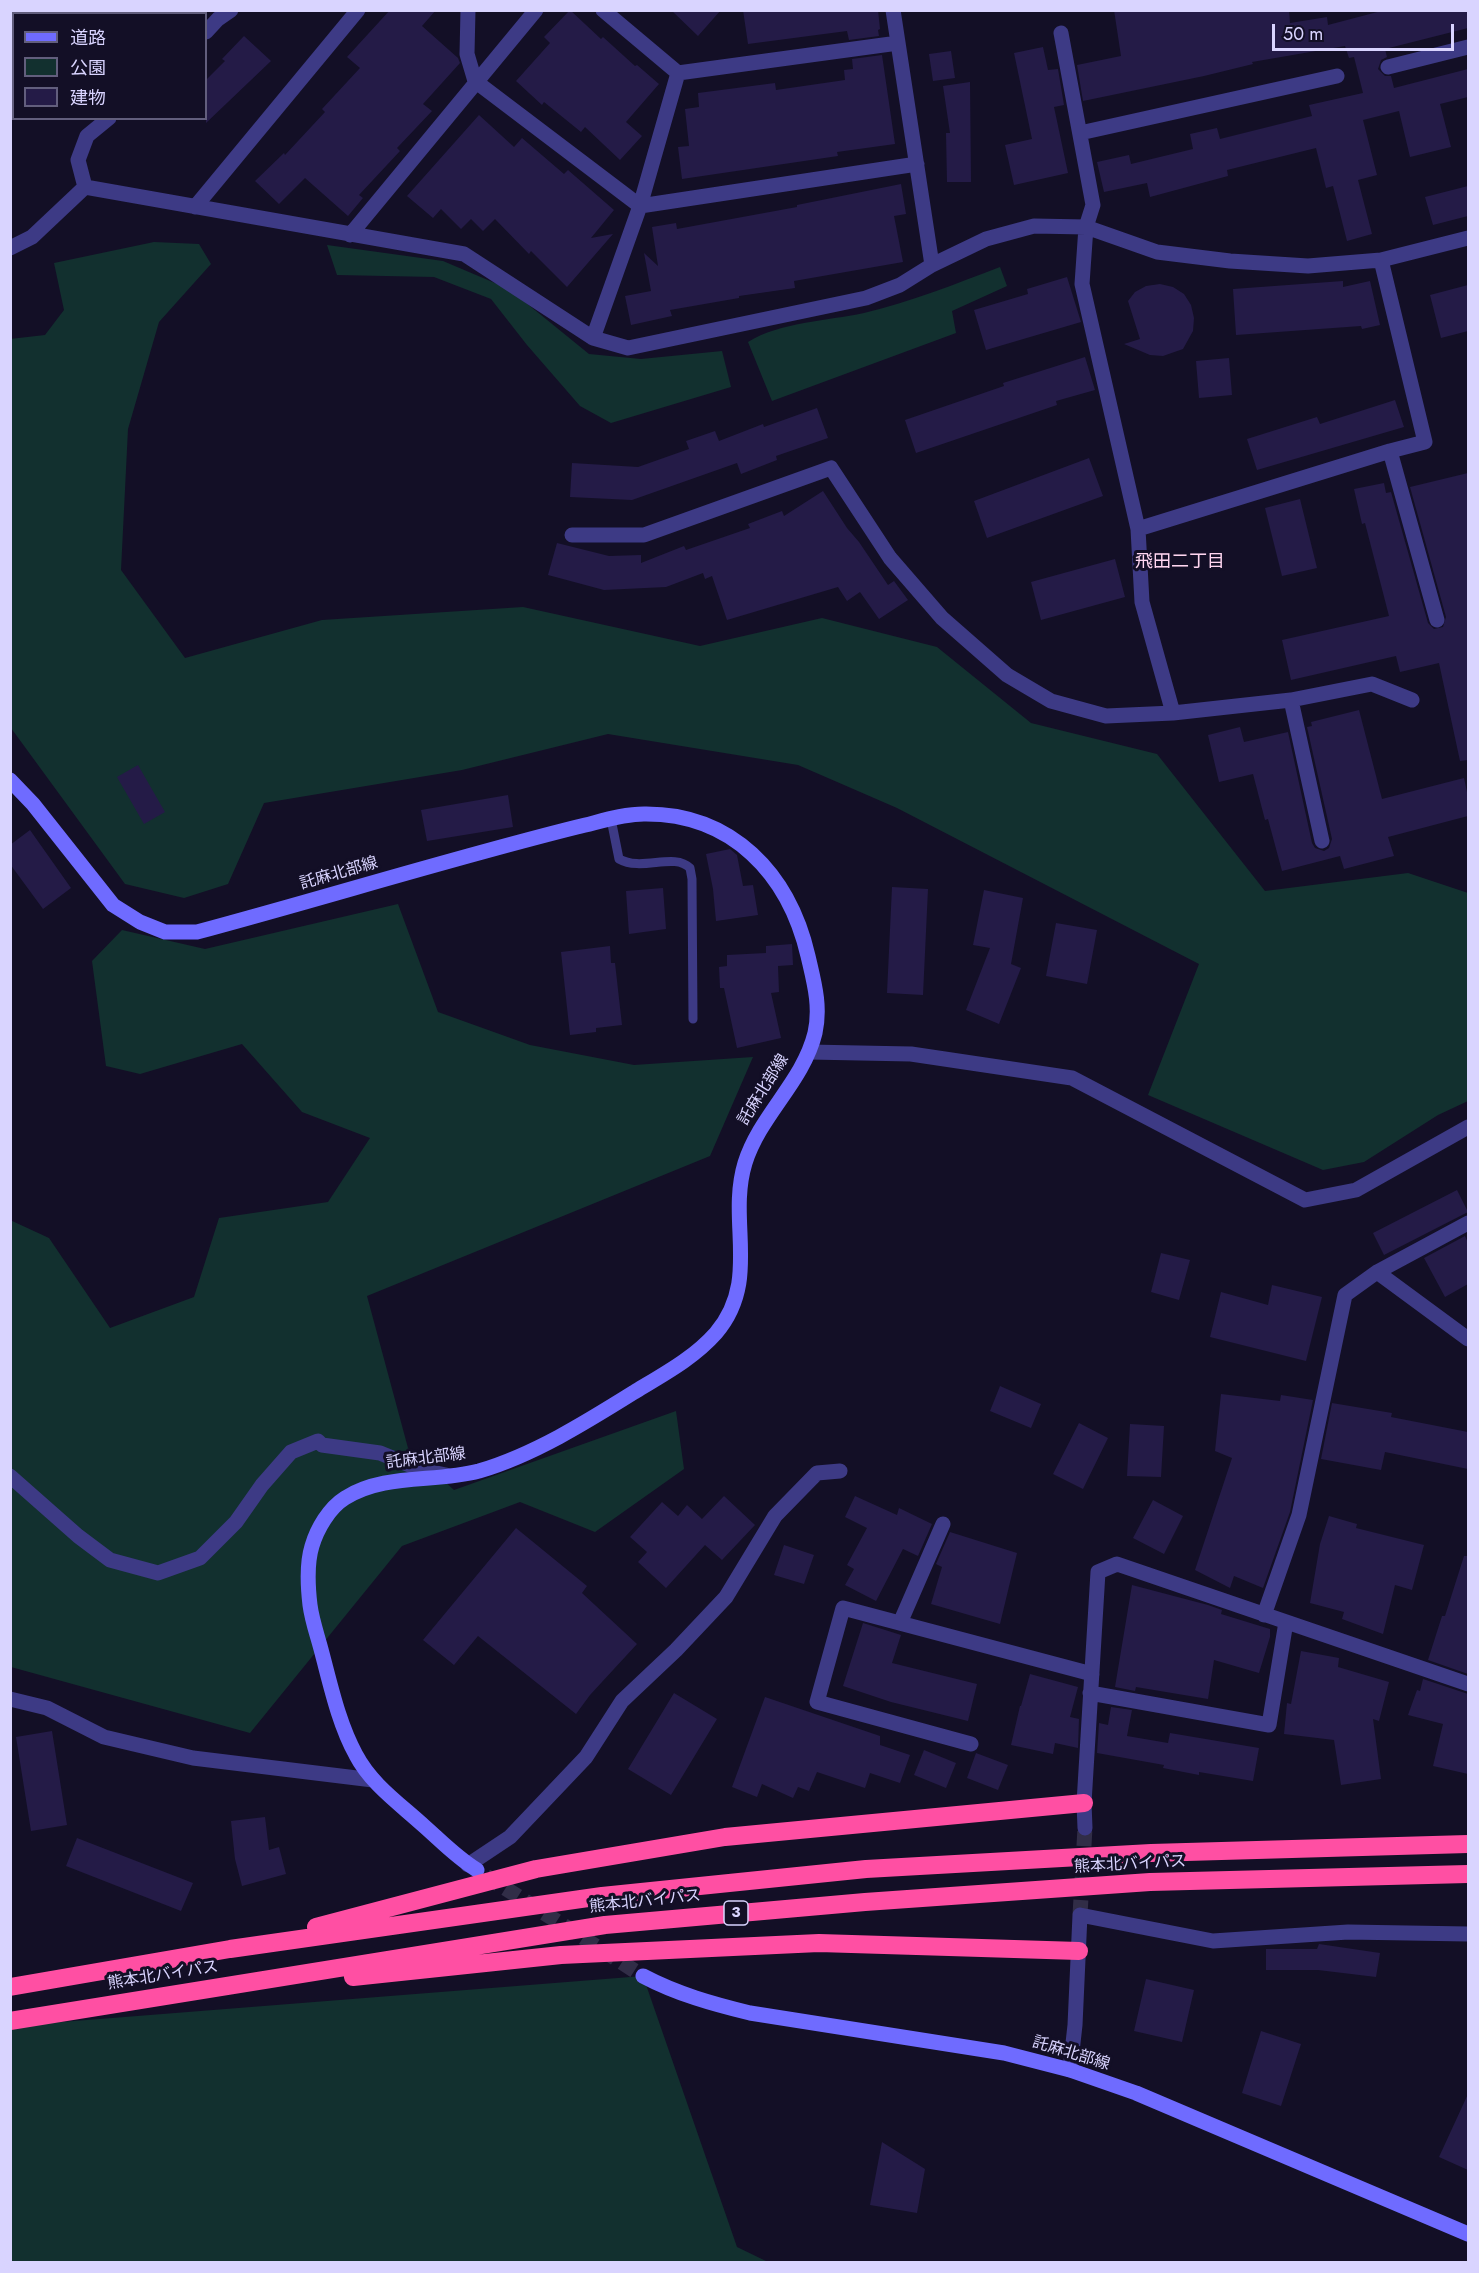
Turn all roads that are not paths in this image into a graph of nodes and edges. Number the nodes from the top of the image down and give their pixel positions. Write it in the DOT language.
graph roads {
  1 [pos="231,10"];
  2 [pos="358,10"];
  3 [pos="468,10"];
  4 [pos="536,10"];
  5 [pos="603,10"];
  6 [pos="893,10"];
  7 [pos="207,31"];
  8 [pos="1061,33"];
  9 [pos="898,43"];
  10 [pos="1468,47"];
  11 [pos="1388,67"];
  12 [pos="678,73"];
  13 [pos="1337,76"];
  14 [pos="475,81"];
  15 [pos="107,120"];
  16 [pos="1080,133"];
  17 [pos="917,164"];
  18 [pos="85,187"];
  19 [pos="640,206"];
  20 [pos="195,207"];
  21 [pos="1086,227"];
  22 [pos="350,236"];
  23 [pos="1468,238"];
  24 [pos="10,248"];
  25 [pos="1381,260"];
  26 [pos="932,265"];
  27 [pos="594,338"];
  28 [pos="1390,451"];
  29 [pos="1138,529"];
  30 [pos="572,535"];
  31 [pos="1437,620"];
  32 [pos="1291,700"];
  33 [pos="1412,700"];
  34 [pos="1173,713"];
  35 [pos="10,780"];
  36 [pos="611,819"];
  37 [pos="1322,841"];
  38 [pos="693,1019"];
  39 [pos="809,1052"];
  40 [pos="1468,1127"];
  41 [pos="1468,1223"];
  42 [pos="1377,1272"];
  43 [pos="1468,1339"];
  44 [pos="840,1471"];
  45 [pos="10,1476"];
  46 [pos="453,1476"];
  47 [pos="943,1524"];
  48 [pos="1264,1615"];
  49 [pos="1286,1622"];
  50 [pos="900,1623"];
  51 [pos="1092,1674"];
  52 [pos="1468,1684"];
  53 [pos="1090,1693"];
  54 [pos="10,1700"];
  55 [pos="971,1744"];
  56 [pos="373,1780"];
  57 [pos="1084,1803"];
  58 [pos="1085,1828"];
  59 [pos="1468,1843"];
  60 [pos="472,1867"];
  61 [pos="1468,1874"];
  62 [pos="1468,1934"];
  63 [pos="230,1949"];
  64 [pos="1079,1951"];
  65 [pos="643,1976"];
  66 [pos="10,1987"];
  67 [pos="10,2022"];
  68 [pos="1070,2070"];
  69 [pos="1468,2234"];
  1 -- 7 [label="street"];
  2 -- 20 [label="street"];
  3 -- 14 [label="street"];
  4 -- 14 [label="street"];
  5 -- 12 [label="street"];
  6 -- 9 [label="street"];
  8 -- 16 [label="street"];
  9 -- 12 [label="street"];
  9 -- 17 [label="street"];
  10 -- 11 [label="street"];
  12 -- 19 [label="street"];
  13 -- 16 [label="street"];
  14 -- 19 [label="street"];
  14 -- 22 [label="street"];
  15 -- 18 [label="street"];
  16 -- 21 [label="street"];
  17 -- 19 [label="street"];
  17 -- 26 [label="street"];
  18 -- 20 [label="street"];
  18 -- 24 [label="street"];
  19 -- 27 [label="street"];
  20 -- 22 [label="street"];
  21 -- 25 [label="street"];
  21 -- 26 [label="street"];
  21 -- 29 [label="street"];
  22 -- 27 [label="street"];
  23 -- 25 [label="street"];
  25 -- 28 [label="street"];
  26 -- 27 [label="street"];
  28 -- 29 [label="street"];
  28 -- 31 [label="street"];
  29 -- 34 [label="street"];
  30 -- 34 [label="street"];
  32 -- 33 [label="street"];
  32 -- 34 [label="street"];
  32 -- 37 [label="street"];
  35 -- 36 [label="main road, 託麻北部線"];
  36 -- 38 [label="lane"];
  36 -- 39 [label="main road, 託麻北部線"];
  39 -- 40 [label="street"];
  39 -- 46 [label="main road, 託麻北部線"];
  41 -- 42 [label="street"];
  42 -- 43 [label="street"];
  42 -- 48 [label="street"];
  44 -- 60 [label="street"];
  45 -- 46 [label="street"];
  46 -- 56 [label="main road, 託麻北部線"];
  47 -- 50 [label="street"];
  48 -- 49 [label="street"];
  48 -- 51 [label="street"];
  49 -- 52 [label="street"];
  49 -- 53 [label="street"];
  50 -- 51 [label="street"];
  50 -- 55 [label="street"];
  51 -- 53 [label="street"];
  53 -- 57 [label="street"];
  54 -- 56 [label="street"];
  56 -- 60 [label="main road, 託麻北部線"];
  57 -- 58 [label="street"];
  57 -- 63 [label="highway"];
  59 -- 63 [label="highway, 熊本北バイパス / 3"];
  61 -- 67 [label="highway, 熊本北バイパス / 3"];
  62 -- 64 [label="street"];
  63 -- 66 [label="highway, 熊本北バイパス / 3"];
  64 -- 67 [label="highway"];
  64 -- 68 [label="street"];
  65 -- 68 [label="main road, 託麻北部線"];
  68 -- 69 [label="main road, 託麻北部線"];
}
